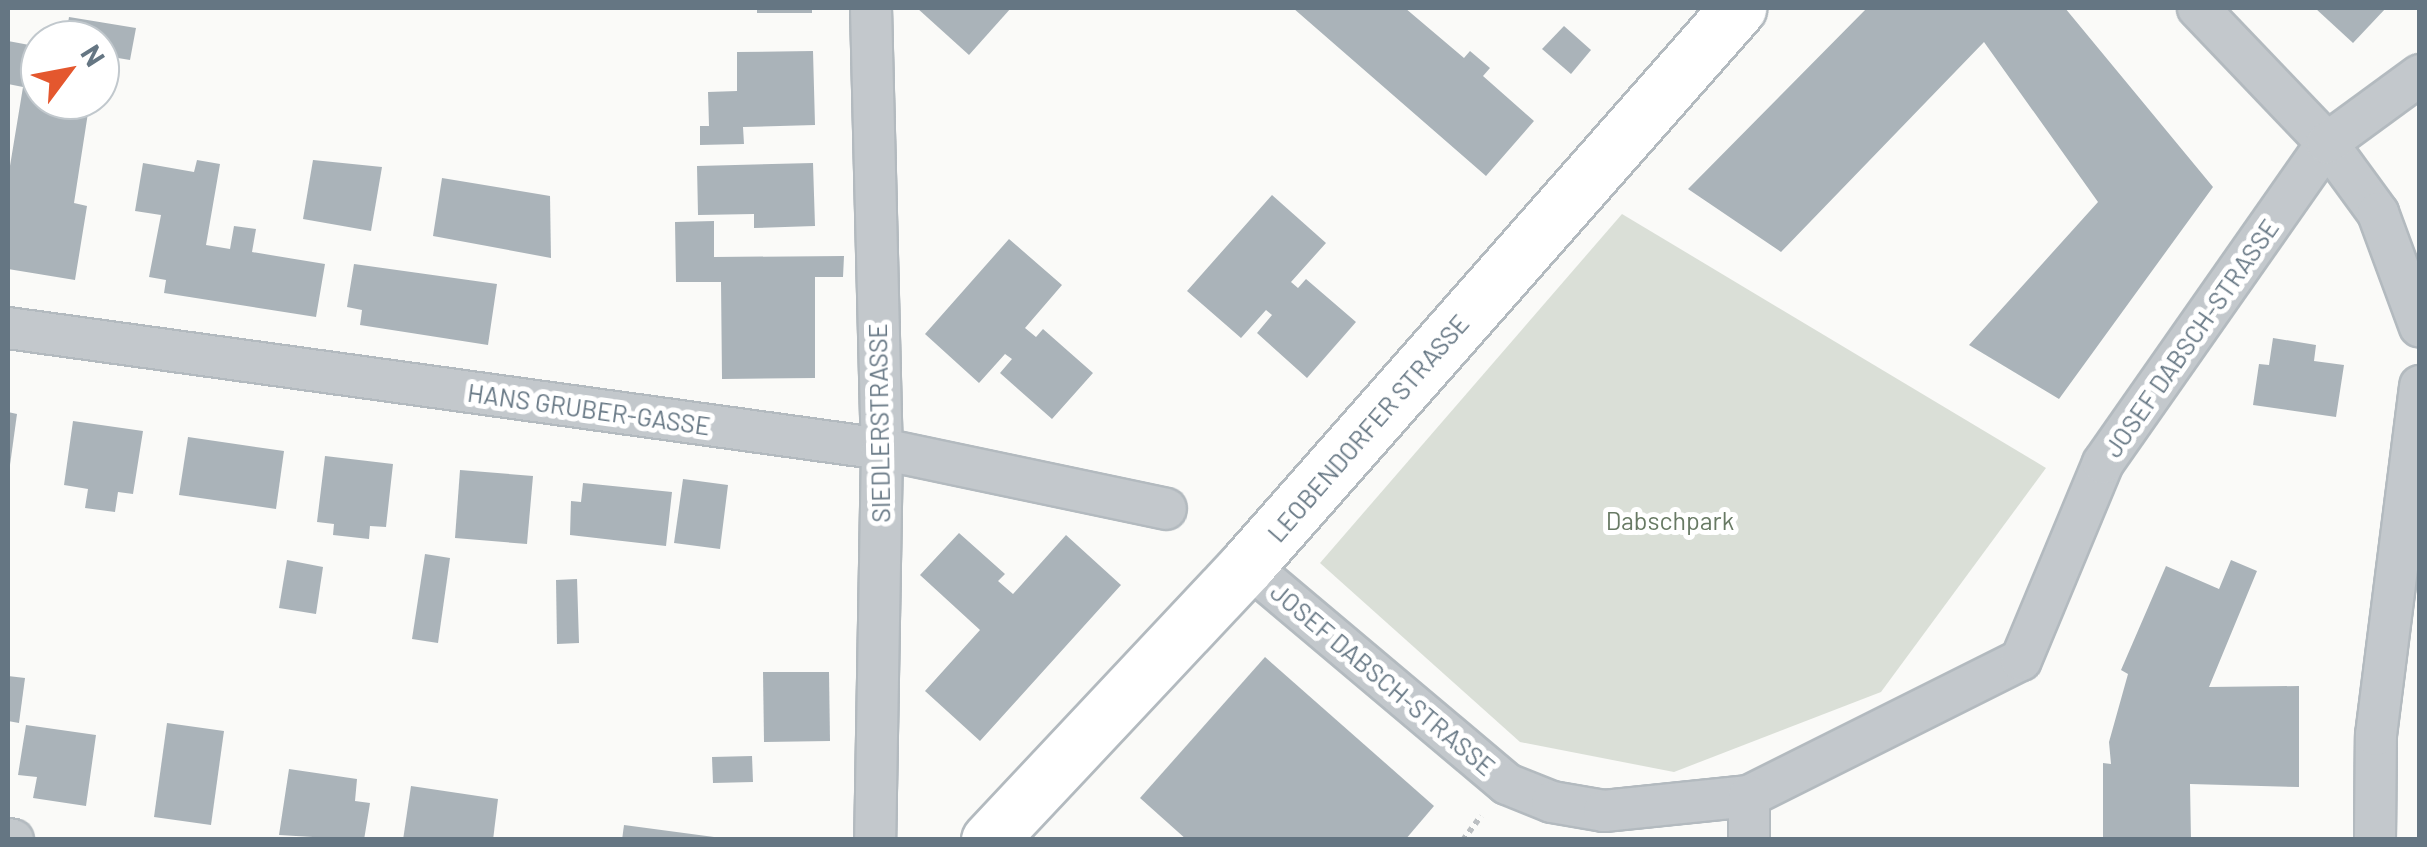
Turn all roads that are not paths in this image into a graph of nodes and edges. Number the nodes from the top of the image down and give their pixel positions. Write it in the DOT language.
graph roads {
  1 [pos="871,8"];
  2 [pos="1738,8"];
  3 [pos="2198,8"];
  4 [pos="2420,75"];
  5 [pos="2327,143"];
  6 [pos="2420,327"];
  7 [pos="8,328"];
  8 [pos="2420,386"];
  9 [pos="882,450"];
  10 [pos="1166,509"];
  11 [pos="1247,565"];
  12 [pos="1749,796"];
  13 [pos="875,840"];
  14 [pos="989,840"];
  15 [pos="1749,840"];
  16 [pos="2375,840"];
  1 -- 9 [label="street, SIEDLERSTRASSE"];
  2 -- 11 [label="main road, LEOBENDORFER STRASSE"];
  3 -- 5 [label="street"];
  4 -- 5 [label="street, JOSEF DABSCH-STRASSE"];
  5 -- 6 [label="street"];
  5 -- 12 [label="street, JOSEF DABSCH-STRASSE"];
  7 -- 9 [label="street, HANS GRUBER-GASSE"];
  8 -- 16 [label="street"];
  9 -- 10 [label="street, HANS GRUBER-GASSE"];
  9 -- 13 [label="street, SIEDLERSTRASSE"];
  11 -- 12 [label="street, JOSEF DABSCH-STRASSE"];
  11 -- 14 [label="main road, LEOBENDORFER STRASSE"];
  12 -- 15 [label="street"];
}
